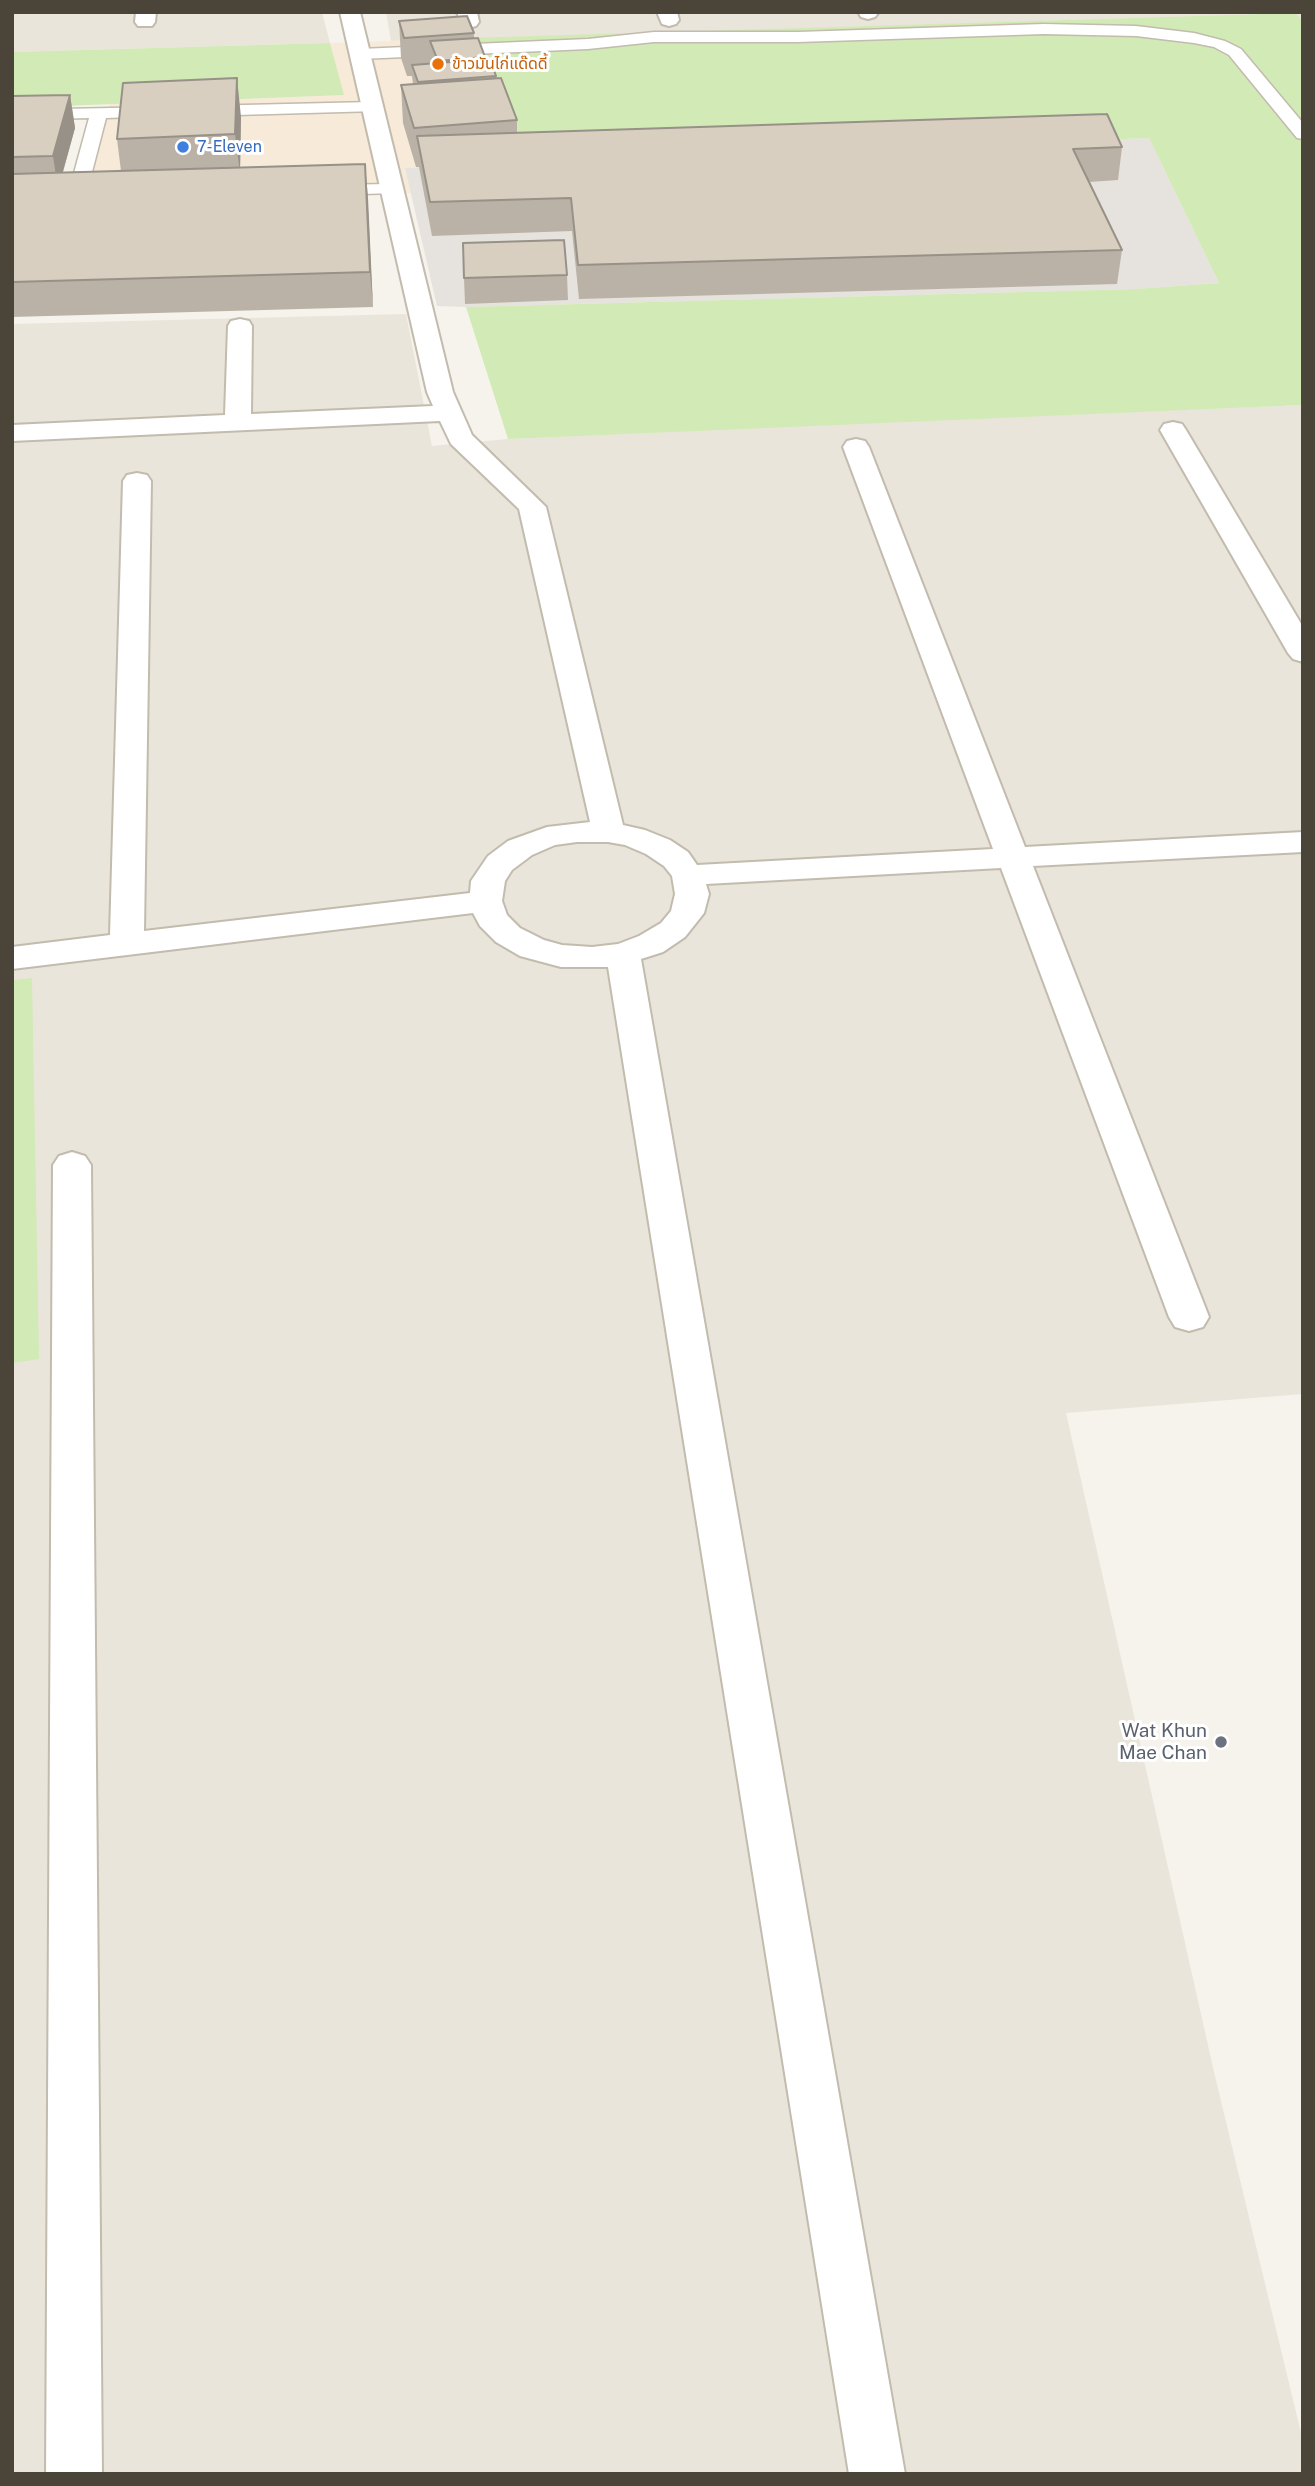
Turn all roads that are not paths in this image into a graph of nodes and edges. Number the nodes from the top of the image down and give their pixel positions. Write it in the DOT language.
graph roads {
  1 [pos="350,12"];
  2 [pos="360,54"];
  3 [pos="372,107"];
  4 [pos="99,113"];
  5 [pos="12,115"];
  6 [pos="1303,134"];
  7 [pos="391,189"];
  8 [pos="309,190"];
  9 [pos="77,195"];
  10 [pos="240,326"];
  11 [pos="448,413"];
  12 [pos="238,423"];
  13 [pos="1173,430"];
  14 [pos="12,433"];
  15 [pos="856,447"];
  16 [pos="137,481"];
  17 [pos="1303,653"];
  18 [pos="608,832"];
  19 [pos="1303,842"];
  20 [pos="1013,856"];
  21 [pos="688,875"];
  22 [pos="485,901"];
  23 [pos="127,946"];
  24 [pos="623,954"];
  25 [pos="12,958"];
  26 [pos="72,1165"];
  27 [pos="1189,1317"];
  28 [pos="74,2474"];
  29 [pos="877,2474"];
  1 -- 2 [label="street"];
  2 -- 3 [label="street"];
  2 -- 6 [label="lane"];
  3 -- 4 [label="lane"];
  3 -- 7 [label="street"];
  4 -- 5 [label="lane"];
  4 -- 9 [label="lane"];
  7 -- 8 [label="lane"];
  7 -- 11 [label="street"];
  10 -- 12 [label="street"];
  11 -- 12 [label="street"];
  11 -- 18 [label="street"];
  12 -- 14 [label="street"];
  13 -- 17 [label="street"];
  15 -- 20 [label="street"];
  16 -- 23 [label="street"];
  18 -- 21 [label="street"];
  18 -- 22 [label="street"];
  19 -- 20 [label="street"];
  20 -- 21 [label="street"];
  20 -- 27 [label="street"];
  21 -- 24 [label="street"];
  22 -- 23 [label="street"];
  22 -- 24 [label="street"];
  23 -- 25 [label="street"];
  24 -- 29 [label="street"];
  26 -- 28 [label="street"];
}
